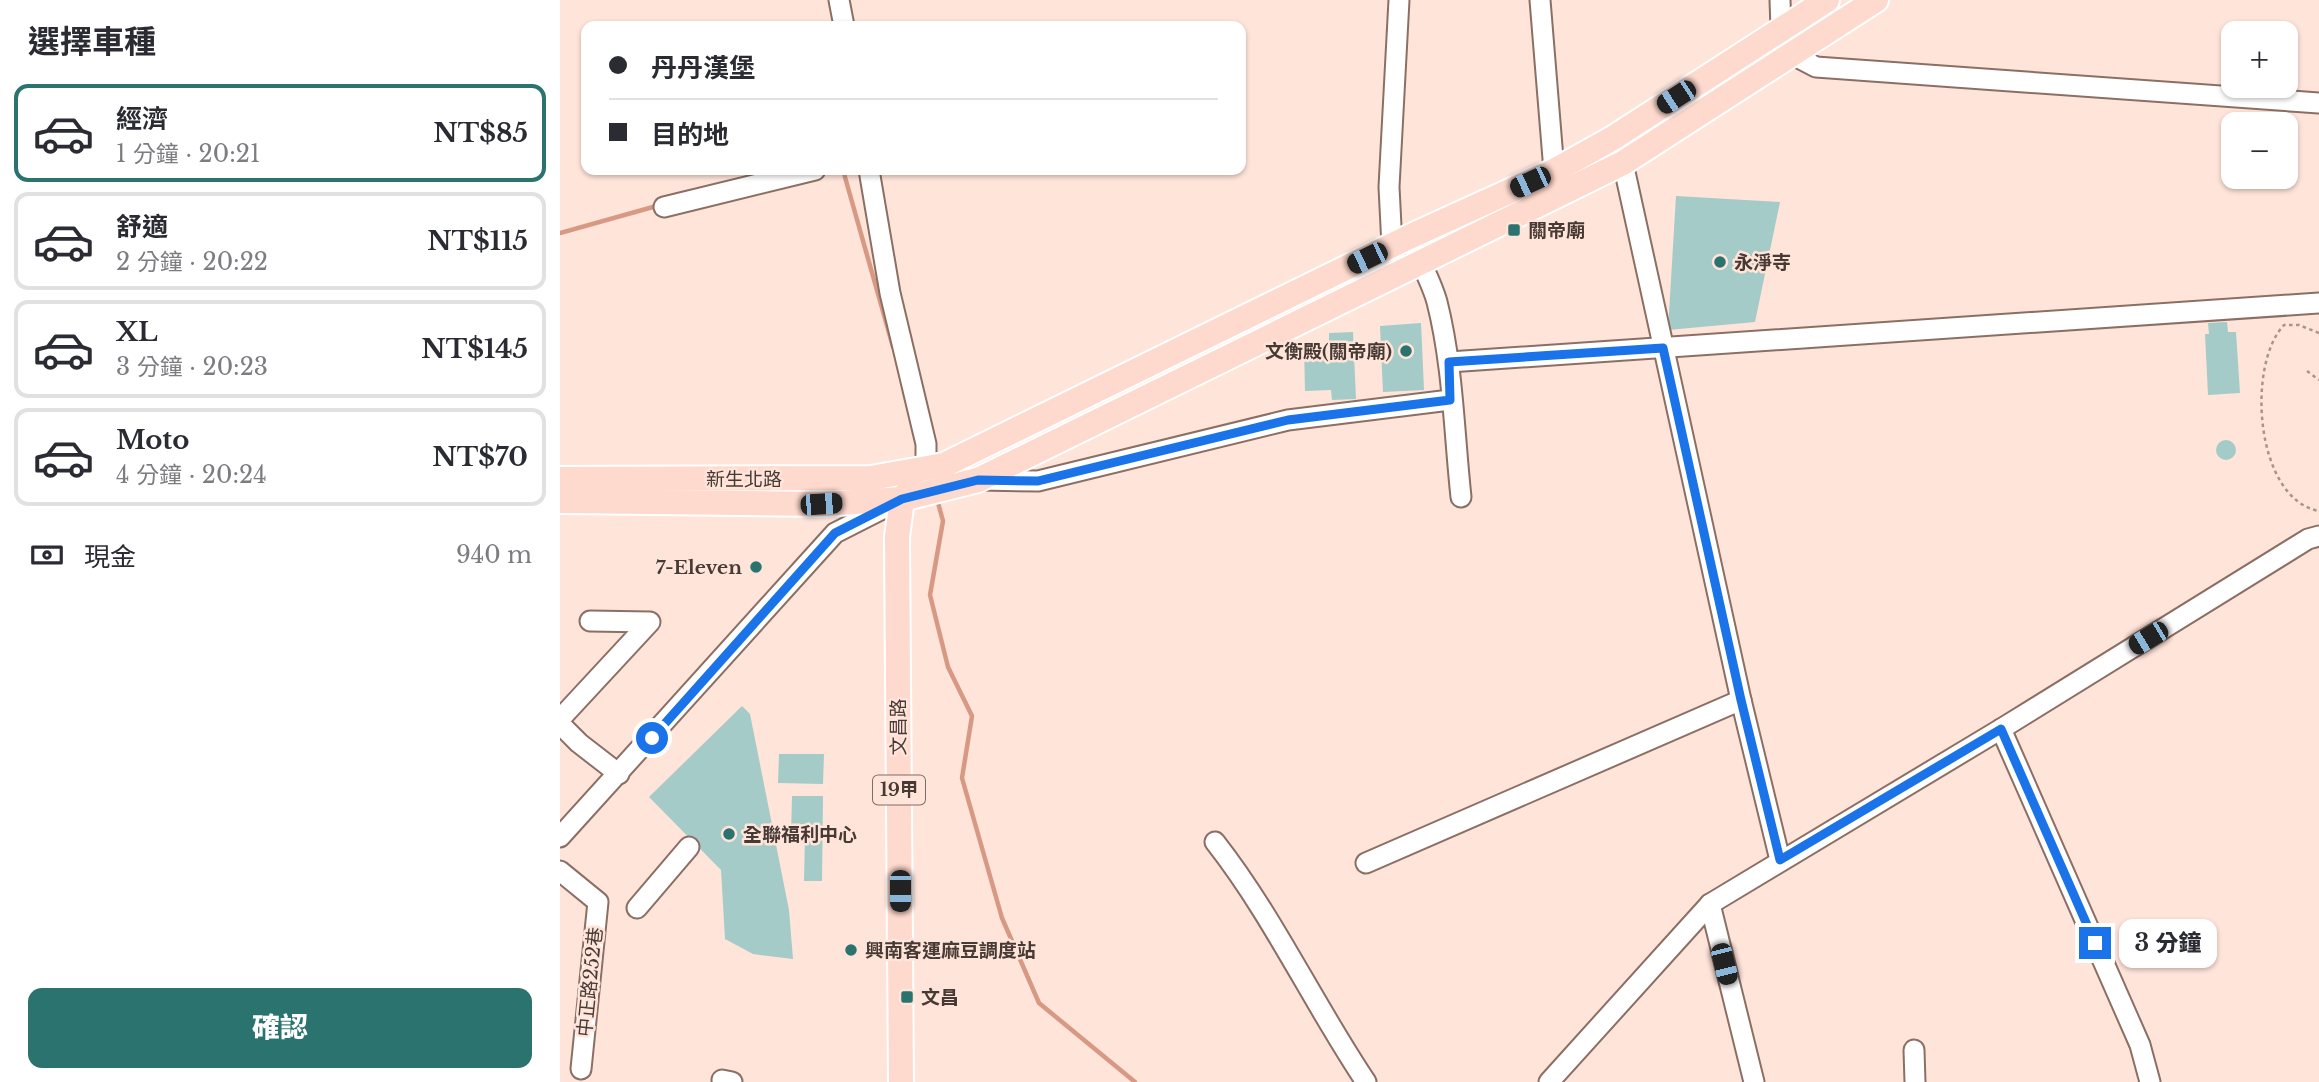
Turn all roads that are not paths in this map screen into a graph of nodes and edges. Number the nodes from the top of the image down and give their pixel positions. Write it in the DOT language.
graph roads {
  1 [pos="839,0"];
  2 [pos="1399,0"];
  3 [pos="1540,0"];
  4 [pos="1780,0"];
  5 [pos="1827,0"];
  6 [pos="1877,0"];
  7 [pos="843,21"];
  8 [pos="1781,29"];
  9 [pos="1793,55"];
  10 [pos="2319,103"];
  11 [pos="1613,138"];
  12 [pos="1623,163"];
  13 [pos="1554,171"];
  14 [pos="794,175"];
  15 [pos="870,175"];
  16 [pos="664,206"];
  17 [pos="1400,241"];
  18 [pos="1420,261"];
  19 [pos="2319,303"];
  20 [pos="1663,348"];
  21 [pos="1449,362"];
  22 [pos="1450,400"];
  23 [pos="926,468"];
  24 [pos="560,479"];
  25 [pos="978,480"];
  26 [pos="1461,497"];
  27 [pos="902,499"];
  28 [pos="560,501"];
  29 [pos="2319,536"];
  30 [pos="590,621"];
  31 [pos="1741,700"];
  32 [pos="2001,729"];
  33 [pos="619,774"];
  34 [pos="560,837"];
  35 [pos="1215,842"];
  36 [pos="689,847"];
  37 [pos="1780,860"];
  38 [pos="1366,863"];
  39 [pos="560,871"];
  40 [pos="1710,904"];
  41 [pos="637,908"];
  42 [pos="1914,1050"];
  43 [pos="581,1069"];
  44 [pos="901,1082"];
  45 [pos="1366,1082"];
  46 [pos="1549,1082"];
  47 [pos="1754,1082"];
  48 [pos="1915,1082"];
  49 [pos="2150,1082"];
  1 -- 7 [label="street"];
  2 -- 17 [label="street"];
  3 -- 13 [label="street"];
  4 -- 8 [label="street"];
  5 -- 8 [label="main road, 新生北路"];
  6 -- 9 [label="main road, 新生北路"];
  8 -- 11 [label="main road, 新生北路"];
  9 -- 10 [label="street"];
  9 -- 12 [label="main road, 新生北路"];
  11 -- 12 [label="street"];
  11 -- 13 [label="main road, 新生北路"];
  12 -- 18 [label="main road, 新生北路"];
  12 -- 20 [label="street"];
  13 -- 17 [label="main road, 新生北路"];
  14 -- 16 [label="street"];
  15 -- 23 [label="street"];
  17 -- 18 [label="street"];
  17 -- 23 [label="main road, 新生北路"];
  18 -- 21 [label="street"];
  18 -- 25 [label="main road, 新生北路"];
  19 -- 20 [label="street"];
  20 -- 21 [label="street"];
  20 -- 31 [label="street"];
  21 -- 22 [label="street"];
  22 -- 25 [label="street"];
  22 -- 26 [label="street"];
  23 -- 24 [label="main road, 新生北路"];
  23 -- 27 [label="main road"];
  25 -- 27 [label="main road, 新生北路"];
  27 -- 28 [label="main road, 新生北路"];
  27 -- 33 [label="street"];
  27 -- 44 [label="main road, 文昌路 / 19甲"];
  29 -- 32 [label="street"];
  30 -- 33 [label="street"];
  31 -- 37 [label="street"];
  31 -- 38 [label="street"];
  32 -- 37 [label="street"];
  32 -- 49 [label="street"];
  33 -- 34 [label="street"];
  35 -- 45 [label="street"];
  36 -- 41 [label="street"];
  37 -- 40 [label="street"];
  39 -- 43 [label="street, 中正路252巷"];
  40 -- 46 [label="street"];
  40 -- 47 [label="street"];
  42 -- 48 [label="street"];
}
